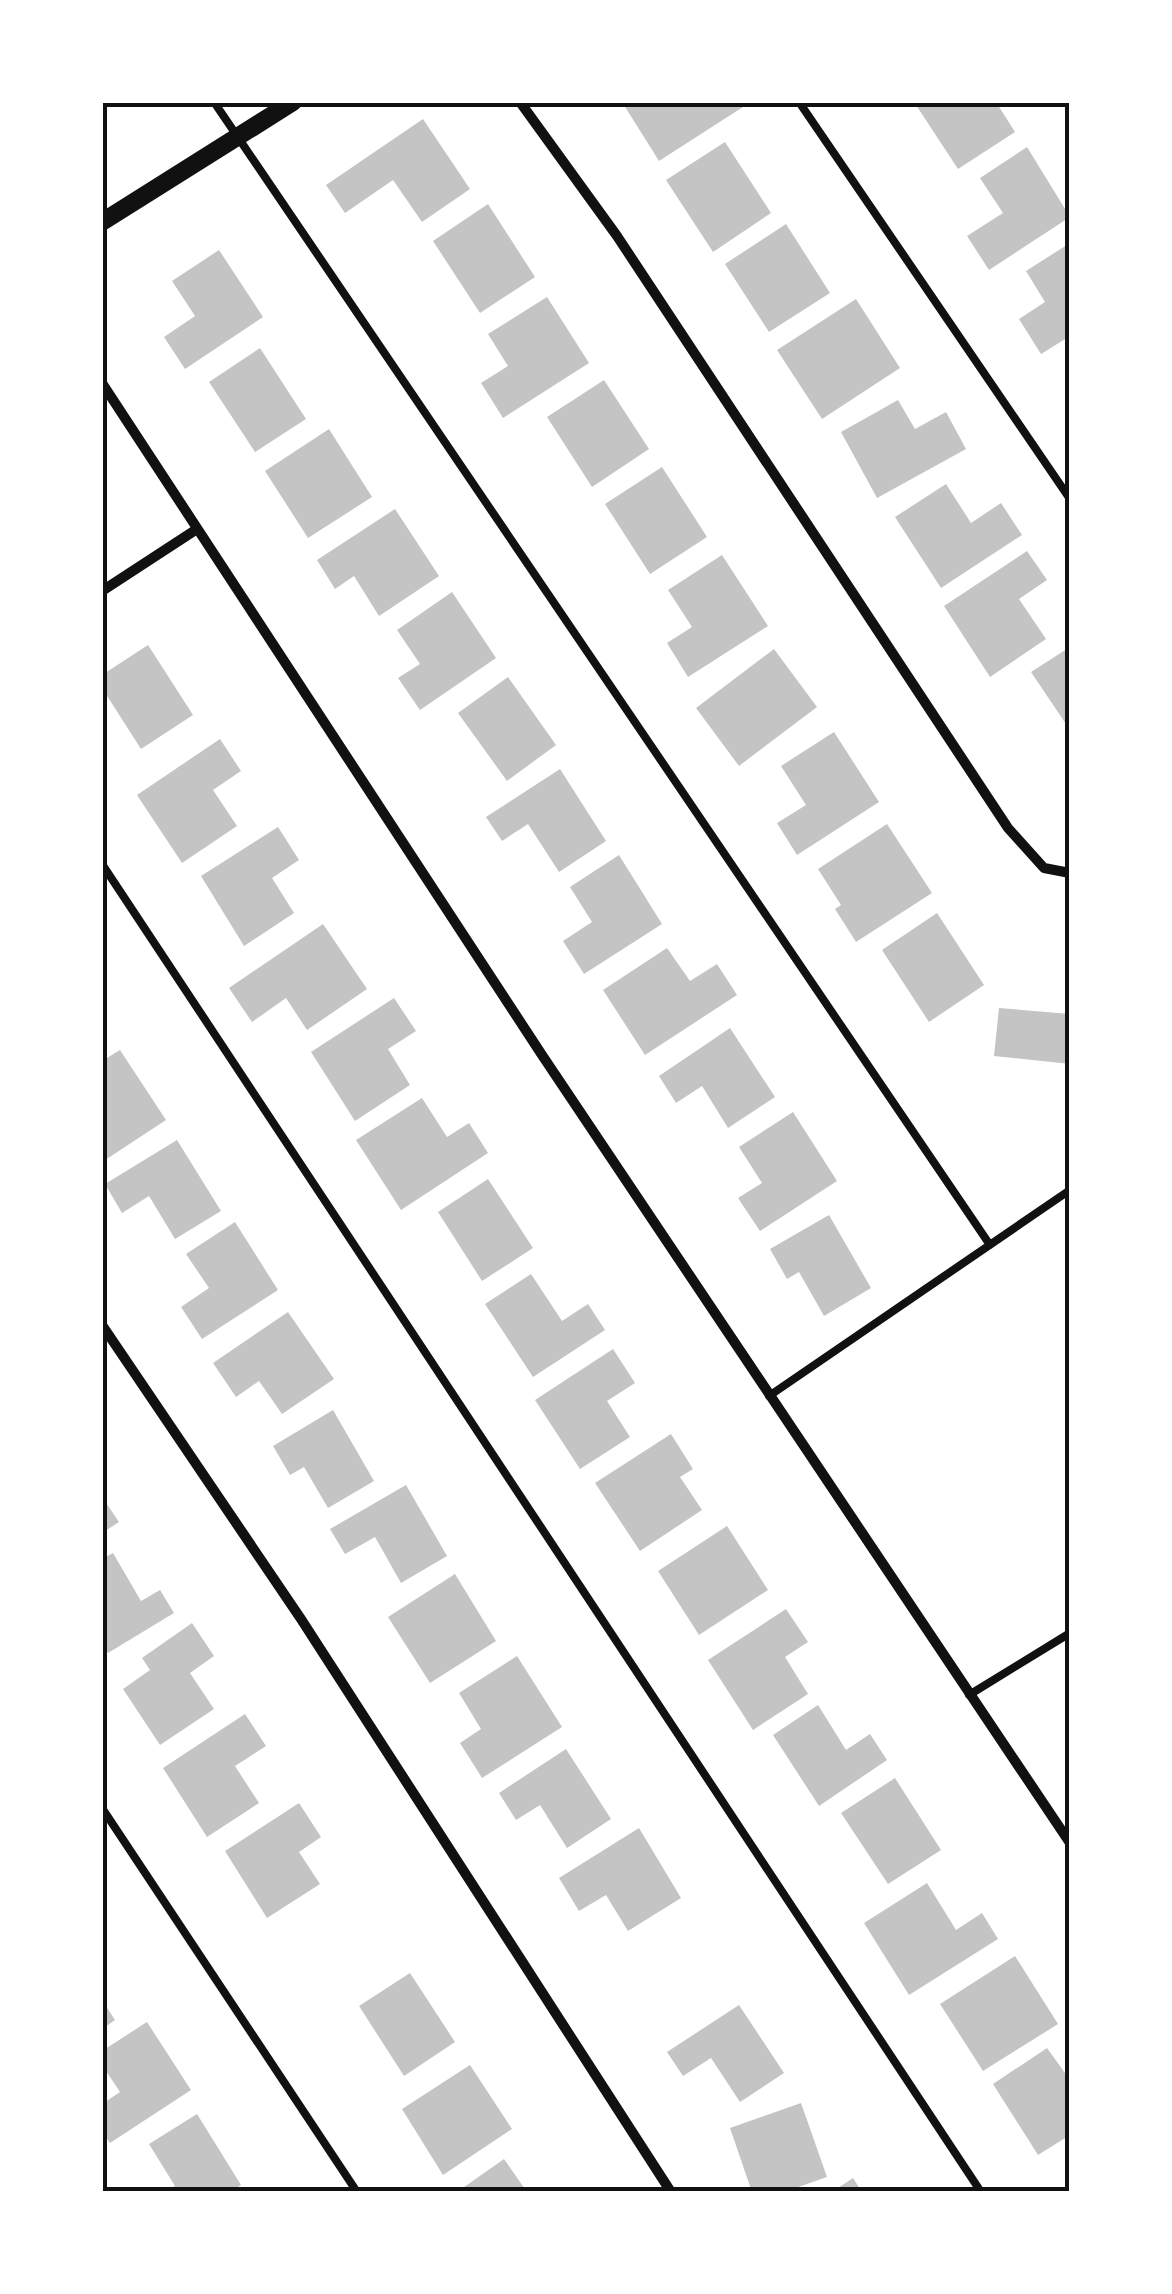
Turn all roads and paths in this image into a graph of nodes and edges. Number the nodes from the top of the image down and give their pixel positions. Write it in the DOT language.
graph roads {
  1 [pos="214,102"];
  2 [pos="293,102"];
  3 [pos="520,102"];
  4 [pos="799,102"];
  5 [pos="238,138"];
  6 [pos="102,222"];
  7 [pos="102,382"];
  8 [pos="1070,499"];
  9 [pos="197,529"];
  10 [pos="102,590"];
  11 [pos="102,864"];
  12 [pos="1070,873"];
  13 [pos="1070,1190"];
  14 [pos="990,1244"];
  15 [pos="102,1325"];
  16 [pos="769,1396"];
  17 [pos="1070,1633"];
  18 [pos="969,1695"];
  19 [pos="102,1808"];
  20 [pos="1070,1843"];
  21 [pos="357,2192"];
  22 [pos="671,2192"];
  23 [pos="981,2192"];
  1 -- 5 [label="lane"];
  2 -- 5 [label="street"];
  3 -- 12 [label="street"];
  4 -- 8 [label="lane"];
  5 -- 6 [label="street"];
  5 -- 14 [label="lane"];
  7 -- 9 [label="street"];
  9 -- 10 [label="street"];
  9 -- 16 [label="street"];
  11 -- 23 [label="lane"];
  13 -- 14 [label="lane"];
  14 -- 16 [label="lane"];
  15 -- 22 [label="street"];
  16 -- 18 [label="street"];
  17 -- 18 [label="lane"];
  18 -- 20 [label="street"];
  19 -- 21 [label="lane"];
}
